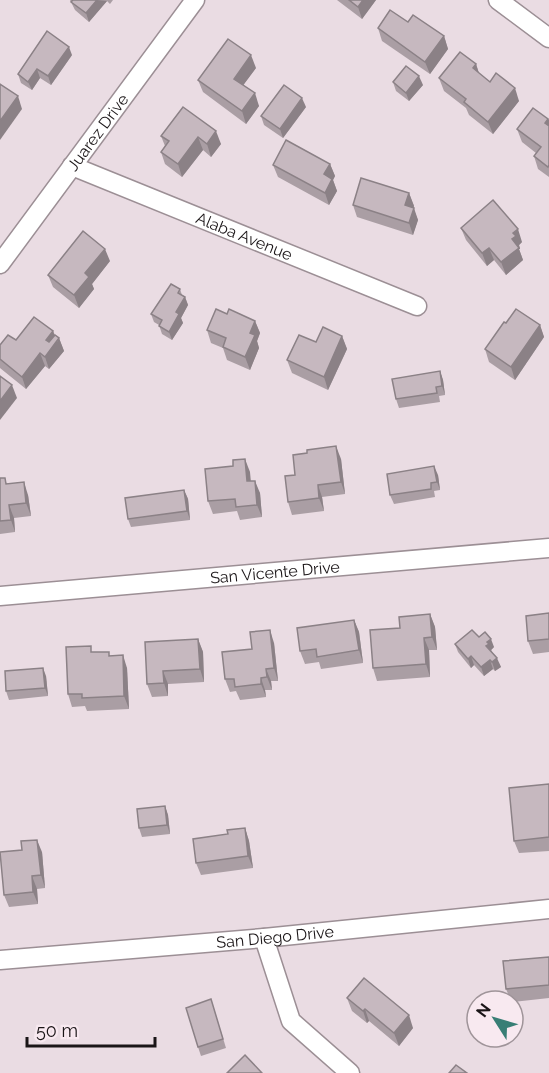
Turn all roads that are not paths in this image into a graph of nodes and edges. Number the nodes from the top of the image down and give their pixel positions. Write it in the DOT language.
graph roads {
  1 [pos="195,0"];
  2 [pos="498,0"];
  3 [pos="549,38"];
  4 [pos="72,166"];
  5 [pos="0,264"];
  6 [pos="417,306"];
  7 [pos="549,548"];
  8 [pos="0,596"];
  9 [pos="549,909"];
  10 [pos="264,938"];
  11 [pos="0,960"];
  12 [pos="350,1073"];
  1 -- 4 [label="street, Juarez Drive"];
  2 -- 3 [label="street"];
  4 -- 5 [label="street, Juarez Drive"];
  4 -- 6 [label="street, Alaba Avenue"];
  7 -- 8 [label="street, San Vicente Drive"];
  9 -- 10 [label="street, San Diego Drive"];
  10 -- 11 [label="street, San Diego Drive"];
  10 -- 12 [label="street"];
}
